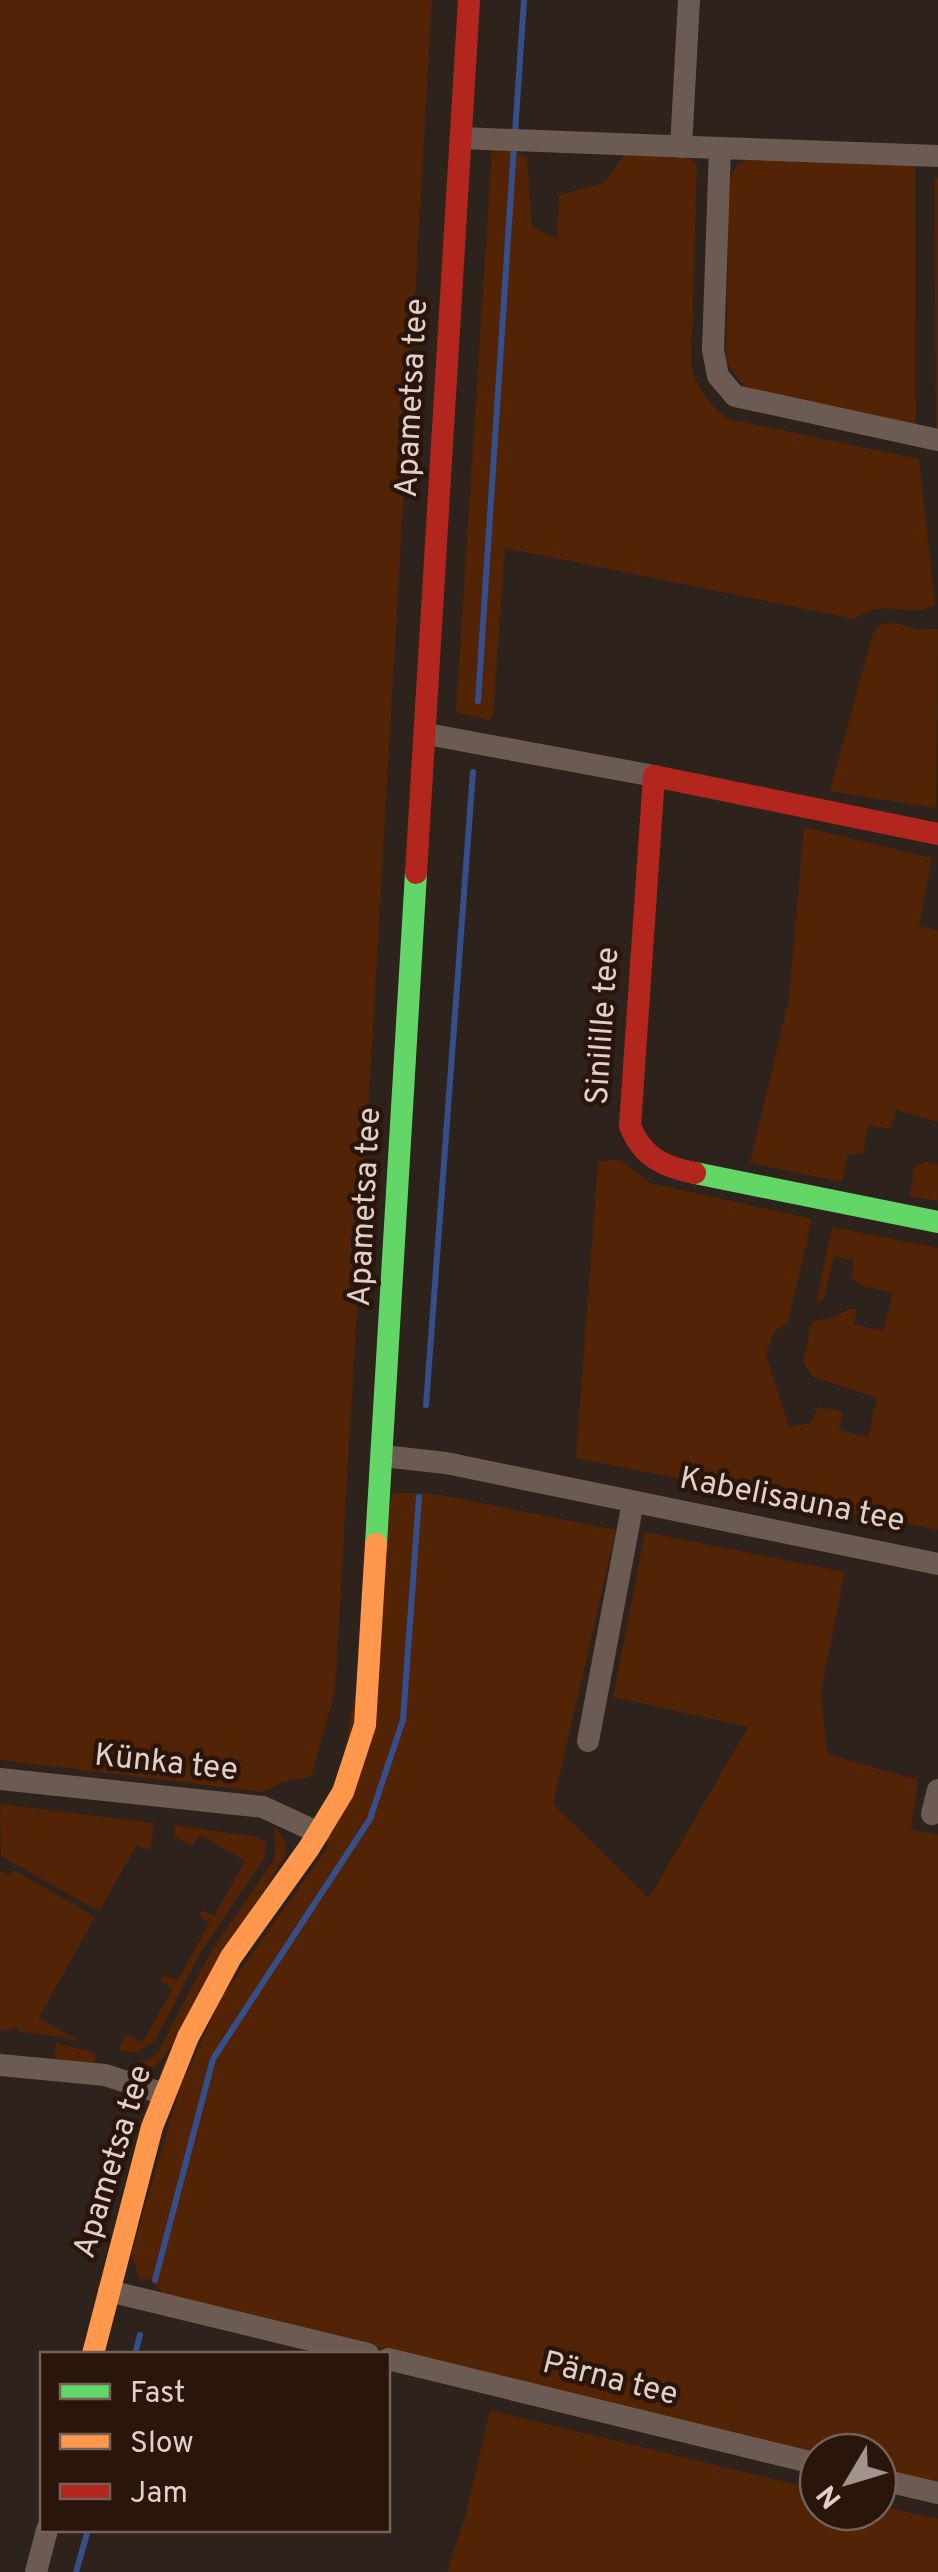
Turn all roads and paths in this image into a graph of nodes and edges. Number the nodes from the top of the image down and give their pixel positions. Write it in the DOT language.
graph roads {
  1 [pos="469,0"];
  2 [pos="689,0"];
  3 [pos="461,138"];
  4 [pos="680,146"];
  5 [pos="720,148"];
  6 [pos="938,156"];
  7 [pos="938,440"];
  8 [pos="426,734"];
  9 [pos="654,776"];
  10 [pos="938,834"];
  11 [pos="938,1222"];
  12 [pos="383,1456"];
  13 [pos="634,1502"];
  14 [pos="938,1564"];
  15 [pos="588,1741"];
  16 [pos="0,1779"];
  17 [pos="938,1790"];
  18 [pos="932,1814"];
  19 [pos="319,1832"];
  20 [pos="0,2065"];
  21 [pos="164,2094"];
  22 [pos="109,2292"];
  23 [pos="94,2352"];
  24 [pos="360,2352"];
  25 [pos="390,2359"];
  26 [pos="798,2459"];
  27 [pos="898,2483"];
  28 [pos="938,2493"];
  29 [pos="46,2532"];
  30 [pos="36,2572"];
  1 -- 3 [label="street, Apametsa tee"];
  2 -- 4 [label="street"];
  3 -- 4 [label="street"];
  3 -- 8 [label="street, Apametsa tee"];
  4 -- 5 [label="street"];
  5 -- 6 [label="street"];
  5 -- 7 [label="street"];
  8 -- 9 [label="street"];
  8 -- 12 [label="street, Apametsa tee"];
  9 -- 10 [label="street"];
  9 -- 11 [label="street, Sinilille tee"];
  12 -- 13 [label="street, Kabelisauna tee"];
  12 -- 19 [label="street, Apametsa tee"];
  13 -- 14 [label="street, Kabelisauna tee"];
  13 -- 15 [label="street, Kabelisauna tee"];
  16 -- 19 [label="street, Künka tee"];
  17 -- 18 [label="street"];
  19 -- 21 [label="street, Apametsa tee"];
  20 -- 21 [label="street"];
  21 -- 22 [label="street, Apametsa tee"];
  22 -- 23 [label="street, Apametsa tee"];
  22 -- 24 [label="street"];
  25 -- 26 [label="street, Pärna tee"];
  27 -- 28 [label="street"];
  29 -- 30 [label="street"];
}
